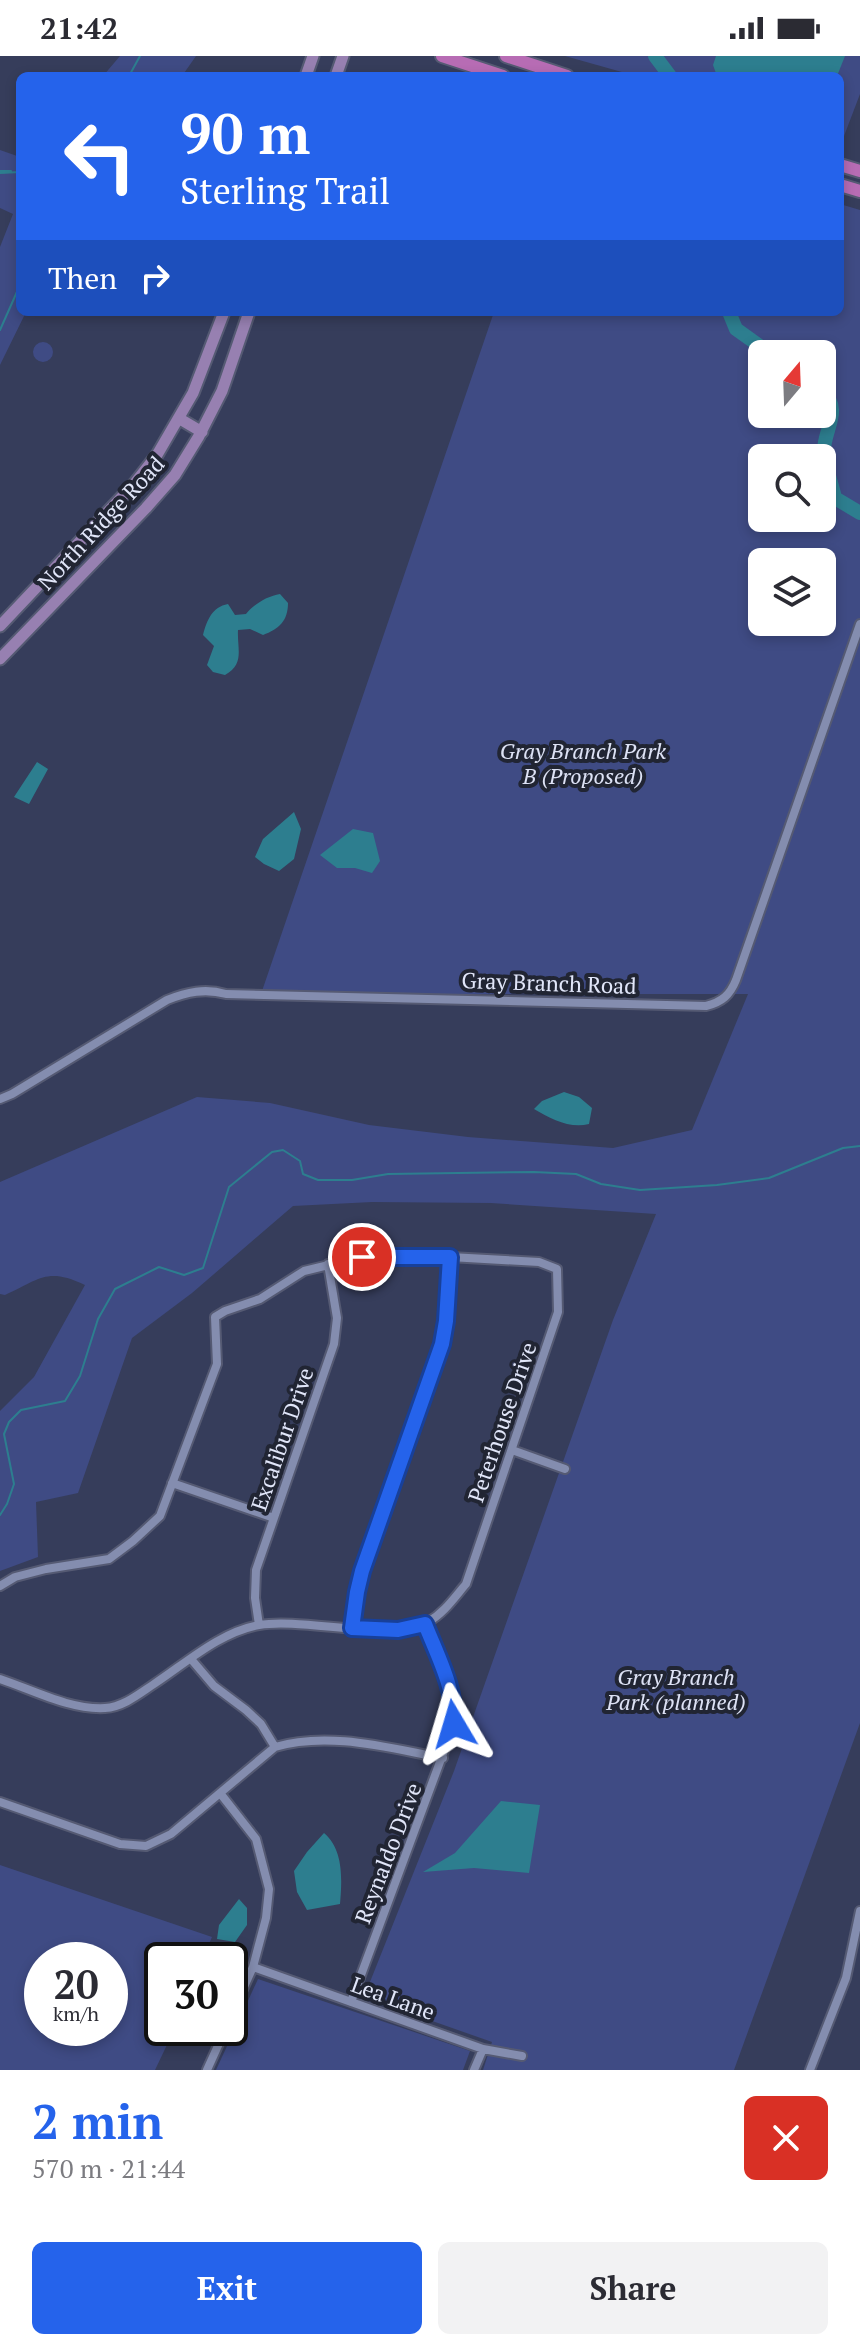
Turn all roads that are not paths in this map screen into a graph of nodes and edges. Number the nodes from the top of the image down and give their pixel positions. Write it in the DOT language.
graph roads {
  1 [pos="442,56"];
  2 [pos="506,56"];
  3 [pos="491,72"];
  4 [pos="555,72"];
  5 [pos="222,316"];
  6 [pos="248,316"];
  7 [pos="180,419"];
  8 [pos="202,432"];
  9 [pos="860,624"];
  10 [pos="0,626"];
  11 [pos="0,659"];
  12 [pos="0,1099"];
  13 [pos="450,1257"];
  14 [pos="328,1264"];
  15 [pos="512,1450"];
  16 [pos="565,1469"];
  17 [pos="172,1483"];
  18 [pos="274,1518"];
  19 [pos="0,1586"];
  20 [pos="425,1624"];
  21 [pos="259,1625"];
  22 [pos="352,1628"];
  23 [pos="191,1659"];
  24 [pos="0,1679"];
  25 [pos="275,1747"];
  26 [pos="443,1758"];
  27 [pos="220,1793"];
  28 [pos="0,1802"];
  29 [pos="860,1911"];
  30 [pos="253,1967"];
  31 [pos="248,1978"];
  32 [pos="351,2002"];
  33 [pos="218,2046"];
  34 [pos="483,2049"];
  35 [pos="522,2056"];
  36 [pos="207,2070"];
  37 [pos="474,2070"];
  38 [pos="810,2070"];
  1 -- 3 [label="highway"];
  2 -- 4 [label="highway"];
  5 -- 7 [label="main road, North Ridge Road"];
  6 -- 8 [label="main road, North Ridge Road"];
  7 -- 8 [label="main road"];
  7 -- 10 [label="main road, North Ridge Road"];
  8 -- 11 [label="main road, North Ridge Road"];
  9 -- 12 [label="street, Gray Branch Road"];
  13 -- 14 [label="street"];
  13 -- 15 [label="street, Peterhouse Drive"];
  13 -- 22 [label="street"];
  14 -- 17 [label="street"];
  14 -- 18 [label="street, Excalibur Drive"];
  15 -- 16 [label="street"];
  15 -- 20 [label="street, Peterhouse Drive"];
  17 -- 18 [label="street"];
  17 -- 19 [label="street"];
  18 -- 21 [label="street, Excalibur Drive"];
  20 -- 22 [label="street"];
  20 -- 26 [label="street, Reynaldo Drive"];
  21 -- 22 [label="street"];
  21 -- 23 [label="street"];
  23 -- 24 [label="street"];
  23 -- 25 [label="street"];
  25 -- 26 [label="street"];
  25 -- 27 [label="street"];
  26 -- 32 [label="street, Reynaldo Drive"];
  27 -- 28 [label="street"];
  27 -- 30 [label="street"];
  29 -- 38 [label="street"];
  30 -- 31 [label="street"];
  30 -- 32 [label="street, Lea Lane"];
  32 -- 34 [label="street, Lea Lane"];
  33 -- 36 [label="street"];
  34 -- 35 [label="street, Lea Lane"];
  34 -- 37 [label="street"];
}
